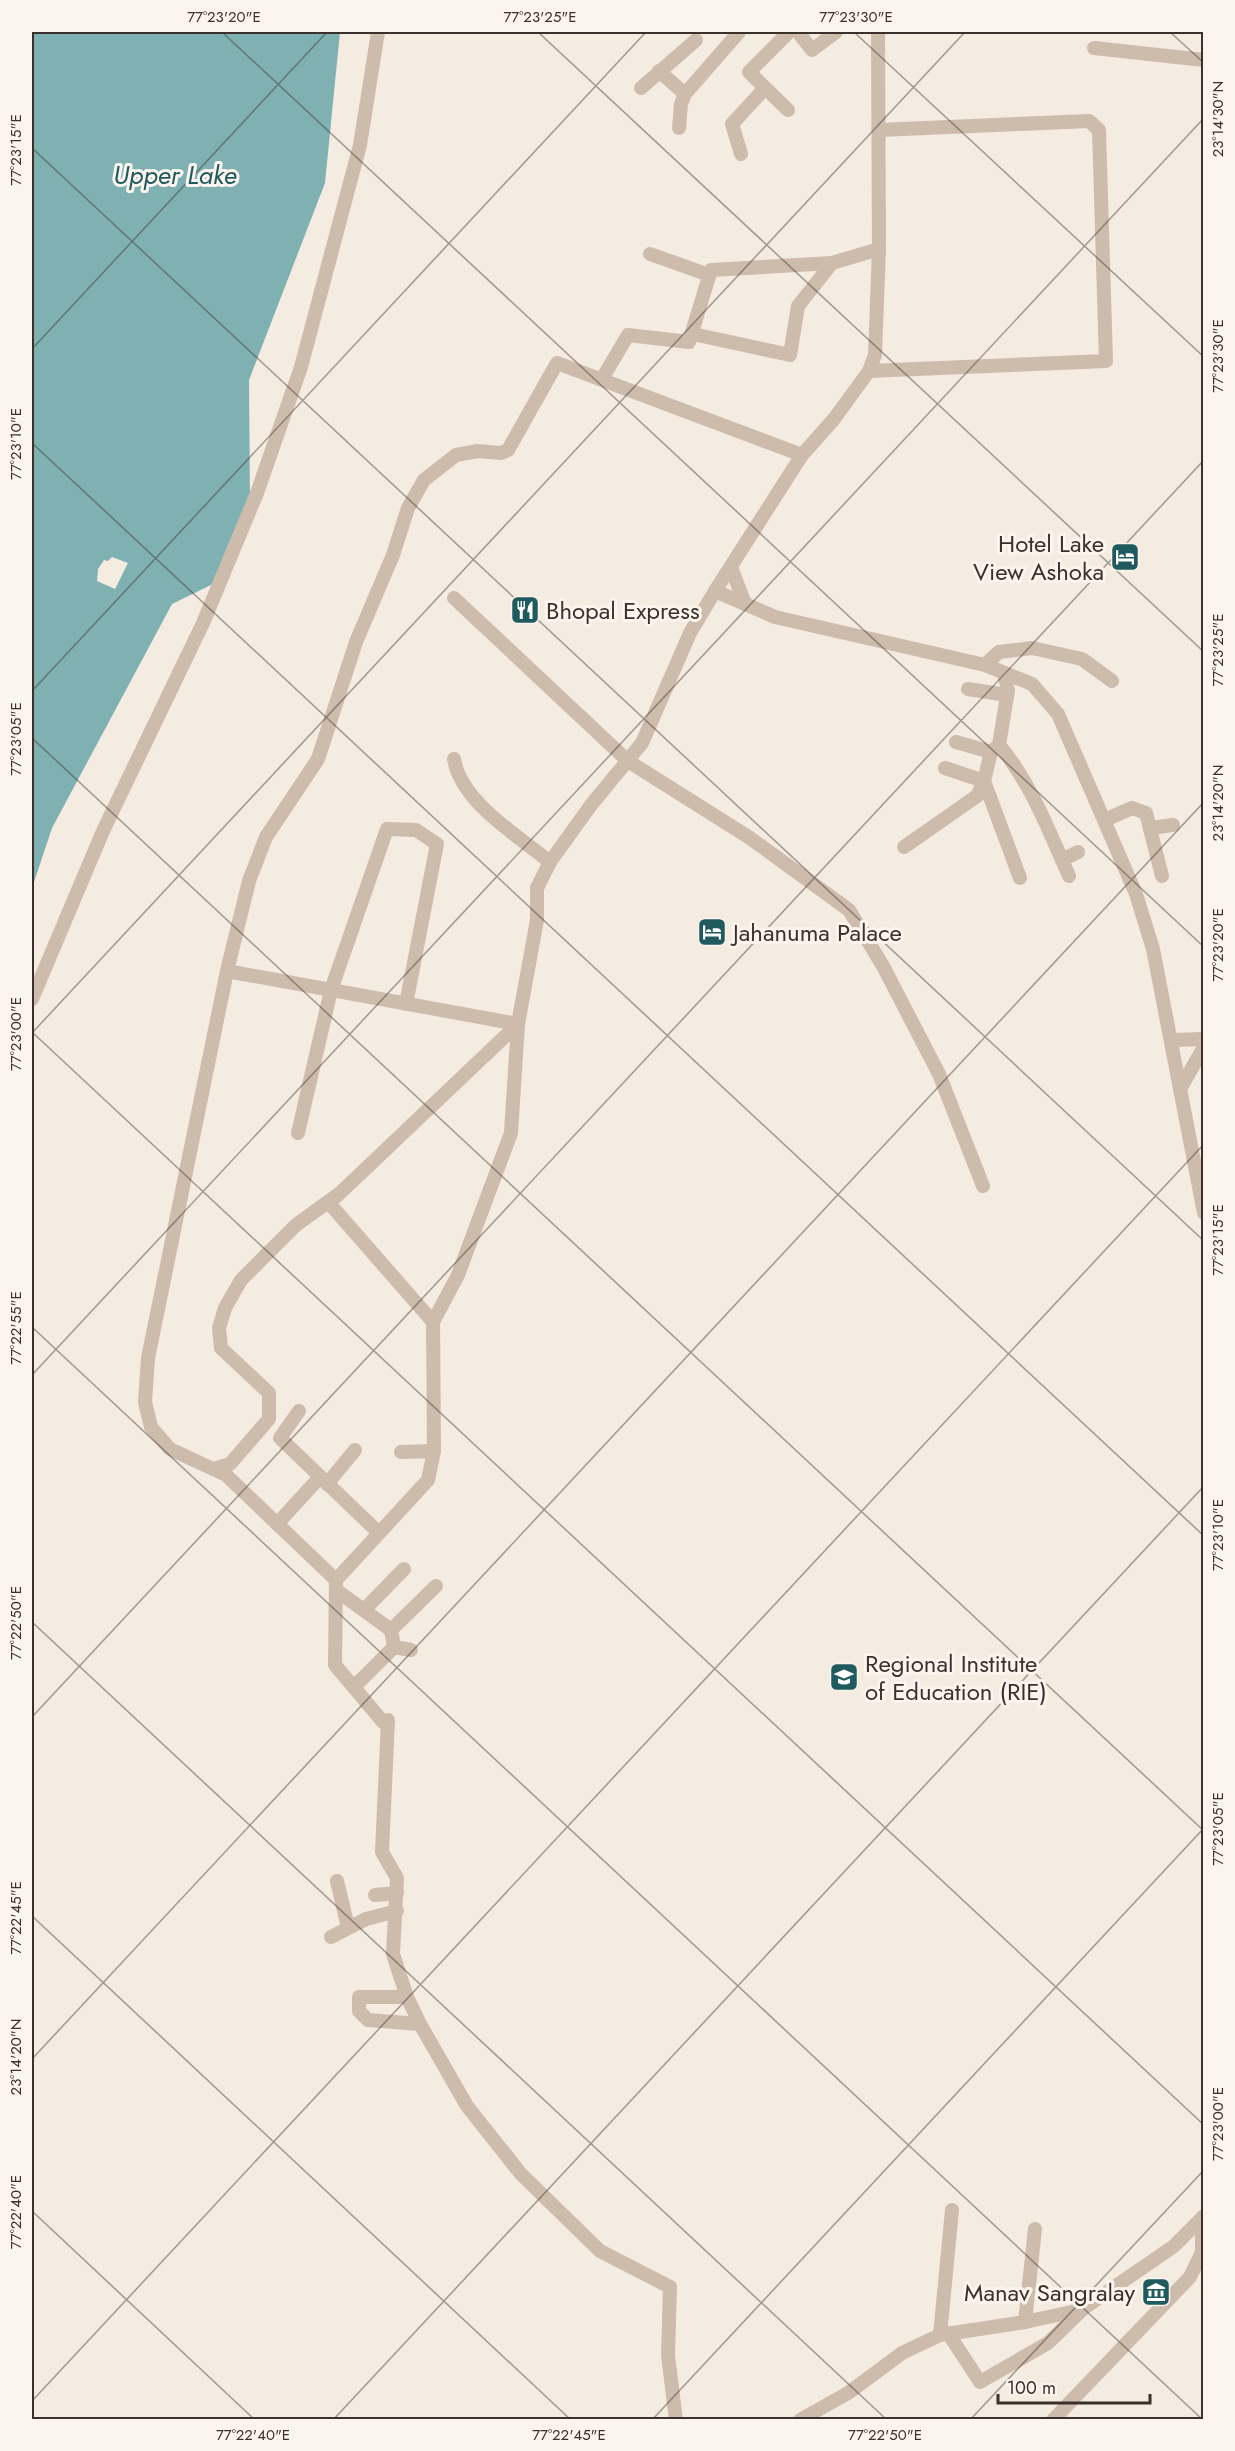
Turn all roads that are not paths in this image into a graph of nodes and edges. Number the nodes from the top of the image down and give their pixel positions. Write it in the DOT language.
graph roads {
  1 [pos="378,32"];
  2 [pos="739,32"];
  3 [pos="789,32"];
  4 [pos="798,32"];
  5 [pos="836,32"];
  6 [pos="878,32"];
  7 [pos="696,40"];
  8 [pos="1094,48"];
  9 [pos="1203,60"];
  10 [pos="660,71"];
  11 [pos="641,88"];
  12 [pos="765,88"];
  13 [pos="685,94"];
  14 [pos="788,110"];
  15 [pos="679,128"];
  16 [pos="879,130"];
  17 [pos="741,154"];
  18 [pos="879,249"];
  19 [pos="650,254"];
  20 [pos="832,263"];
  21 [pos="709,275"];
  22 [pos="693,334"];
  23 [pos="869,371"];
  24 [pos="602,379"];
  25 [pos="802,455"];
  26 [pos="731,567"];
  27 [pos="714,591"];
  28 [pos="454,598"];
  29 [pos="746,604"];
  30 [pos="985,665"];
  31 [pos="1004,673"];
  32 [pos="1112,681"];
  33 [pos="968,689"];
  34 [pos="1007,695"];
  35 [pos="956,742"];
  36 [pos="995,748"];
  37 [pos="454,759"];
  38 [pos="628,760"];
  39 [pos="945,768"];
  40 [pos="984,781"];
  41 [pos="1105,820"];
  42 [pos="1173,825"];
  43 [pos="1150,828"];
  44 [pos="904,847"];
  45 [pos="1078,852"];
  46 [pos="1062,860"];
  47 [pos="550,862"];
  48 [pos="1069,876"];
  49 [pos="1162,876"];
  50 [pos="1020,878"];
  51 [pos="227,971"];
  52 [pos="331,990"];
  53 [pos="32,999"];
  54 [pos="406,1004"];
  55 [pos="518,1024"];
  56 [pos="1203,1039"];
  57 [pos="1171,1040"];
  58 [pos="1203,1047"];
  59 [pos="1180,1089"];
  60 [pos="298,1133"];
  61 [pos="1199,1159"];
  62 [pos="1201,1185"];
  63 [pos="983,1186"];
  64 [pos="329,1203"];
  65 [pos="1203,1213"];
  66 [pos="433,1322"];
  67 [pos="299,1411"];
  68 [pos="355,1450"];
  69 [pos="434,1451"];
  70 [pos="401,1452"];
  71 [pos="214,1469"];
  72 [pos="324,1480"];
  73 [pos="277,1524"];
  74 [pos="379,1533"];
  75 [pos="404,1569"];
  76 [pos="336,1585"];
  77 [pos="436,1586"];
  78 [pos="363,1610"];
  79 [pos="391,1630"];
  80 [pos="394,1647"];
  81 [pos="411,1650"];
  82 [pos="354,1687"];
  83 [pos="337,1881"];
  84 [pos="397,1893"];
  85 [pos="375,1895"];
  86 [pos="397,1911"];
  87 [pos="348,1927"];
  88 [pos="331,1937"];
  89 [pos="407,1997"];
  90 [pos="420,2024"];
  91 [pos="952,2210"];
  92 [pos="1203,2217"];
  93 [pos="1035,2229"];
  94 [pos="1087,2306"];
  95 [pos="1025,2322"];
  96 [pos="944,2334"];
  97 [pos="676,2420"];
  98 [pos="800,2420"];
  99 [pos="1053,2420"];
  1 -- 53 [label="street"];
  2 -- 13 [label="street"];
  3 -- 12 [label="street"];
  4 -- 5 [label="street"];
  6 -- 16 [label="street"];
  7 -- 10 [label="street"];
  8 -- 9 [label="street"];
  10 -- 11 [label="street"];
  10 -- 13 [label="street"];
  12 -- 14 [label="street"];
  12 -- 17 [label="street"];
  13 -- 15 [label="street"];
  16 -- 18 [label="street"];
  16 -- 23 [label="street"];
  18 -- 20 [label="street"];
  18 -- 23 [label="street"];
  19 -- 21 [label="street"];
  20 -- 21 [label="street"];
  20 -- 22 [label="street"];
  21 -- 22 [label="street"];
  22 -- 24 [label="street"];
  23 -- 25 [label="street"];
  24 -- 25 [label="street"];
  24 -- 51 [label="street"];
  25 -- 26 [label="street"];
  26 -- 27 [label="street"];
  26 -- 29 [label="street"];
  27 -- 29 [label="street"];
  27 -- 38 [label="street"];
  28 -- 38 [label="street"];
  29 -- 30 [label="street"];
  30 -- 31 [label="street"];
  30 -- 32 [label="street"];
  31 -- 34 [label="street"];
  31 -- 41 [label="street"];
  33 -- 34 [label="street"];
  34 -- 36 [label="street"];
  35 -- 36 [label="street"];
  36 -- 40 [label="street"];
  36 -- 46 [label="street"];
  37 -- 47 [label="street"];
  38 -- 47 [label="street"];
  38 -- 63 [label="street"];
  39 -- 40 [label="street"];
  40 -- 44 [label="street"];
  40 -- 50 [label="street"];
  41 -- 43 [label="street"];
  41 -- 57 [label="street"];
  42 -- 43 [label="street"];
  43 -- 49 [label="street"];
  45 -- 46 [label="street"];
  46 -- 48 [label="street"];
  47 -- 55 [label="street"];
  51 -- 52 [label="street"];
  51 -- 71 [label="street"];
  52 -- 54 [label="street"];
  52 -- 54 [label="street"];
  52 -- 60 [label="street"];
  54 -- 55 [label="street"];
  55 -- 64 [label="street"];
  55 -- 66 [label="street"];
  56 -- 57 [label="street"];
  57 -- 59 [label="street"];
  58 -- 59 [label="street"];
  59 -- 61 [label="street"];
  61 -- 62 [label="street"];
  62 -- 65 [label="street"];
  64 -- 66 [label="street"];
  64 -- 71 [label="street"];
  66 -- 69 [label="street"];
  67 -- 72 [label="street"];
  68 -- 72 [label="street"];
  69 -- 70 [label="street"];
  69 -- 74 [label="street"];
  71 -- 73 [label="street"];
  72 -- 73 [label="street"];
  72 -- 74 [label="street"];
  73 -- 76 [label="street"];
  74 -- 76 [label="street"];
  75 -- 78 [label="street"];
  76 -- 78 [label="street"];
  76 -- 82 [label="street"];
  77 -- 79 [label="street"];
  78 -- 79 [label="street"];
  79 -- 80 [label="street"];
  80 -- 81 [label="street"];
  80 -- 82 [label="street"];
  82 -- 84 [label="street"];
  83 -- 87 [label="street"];
  84 -- 85 [label="street"];
  84 -- 86 [label="street"];
  86 -- 87 [label="street"];
  86 -- 89 [label="street"];
  87 -- 88 [label="street"];
  89 -- 90 [label="street"];
  89 -- 90 [label="street"];
  90 -- 97 [label="street"];
  91 -- 96 [label="street"];
  92 -- 94 [label="street"];
  92 -- 99 [label="street"];
  93 -- 95 [label="street"];
  94 -- 95 [label="street"];
  94 -- 96 [label="street"];
  95 -- 96 [label="street"];
  96 -- 98 [label="street"];
}
